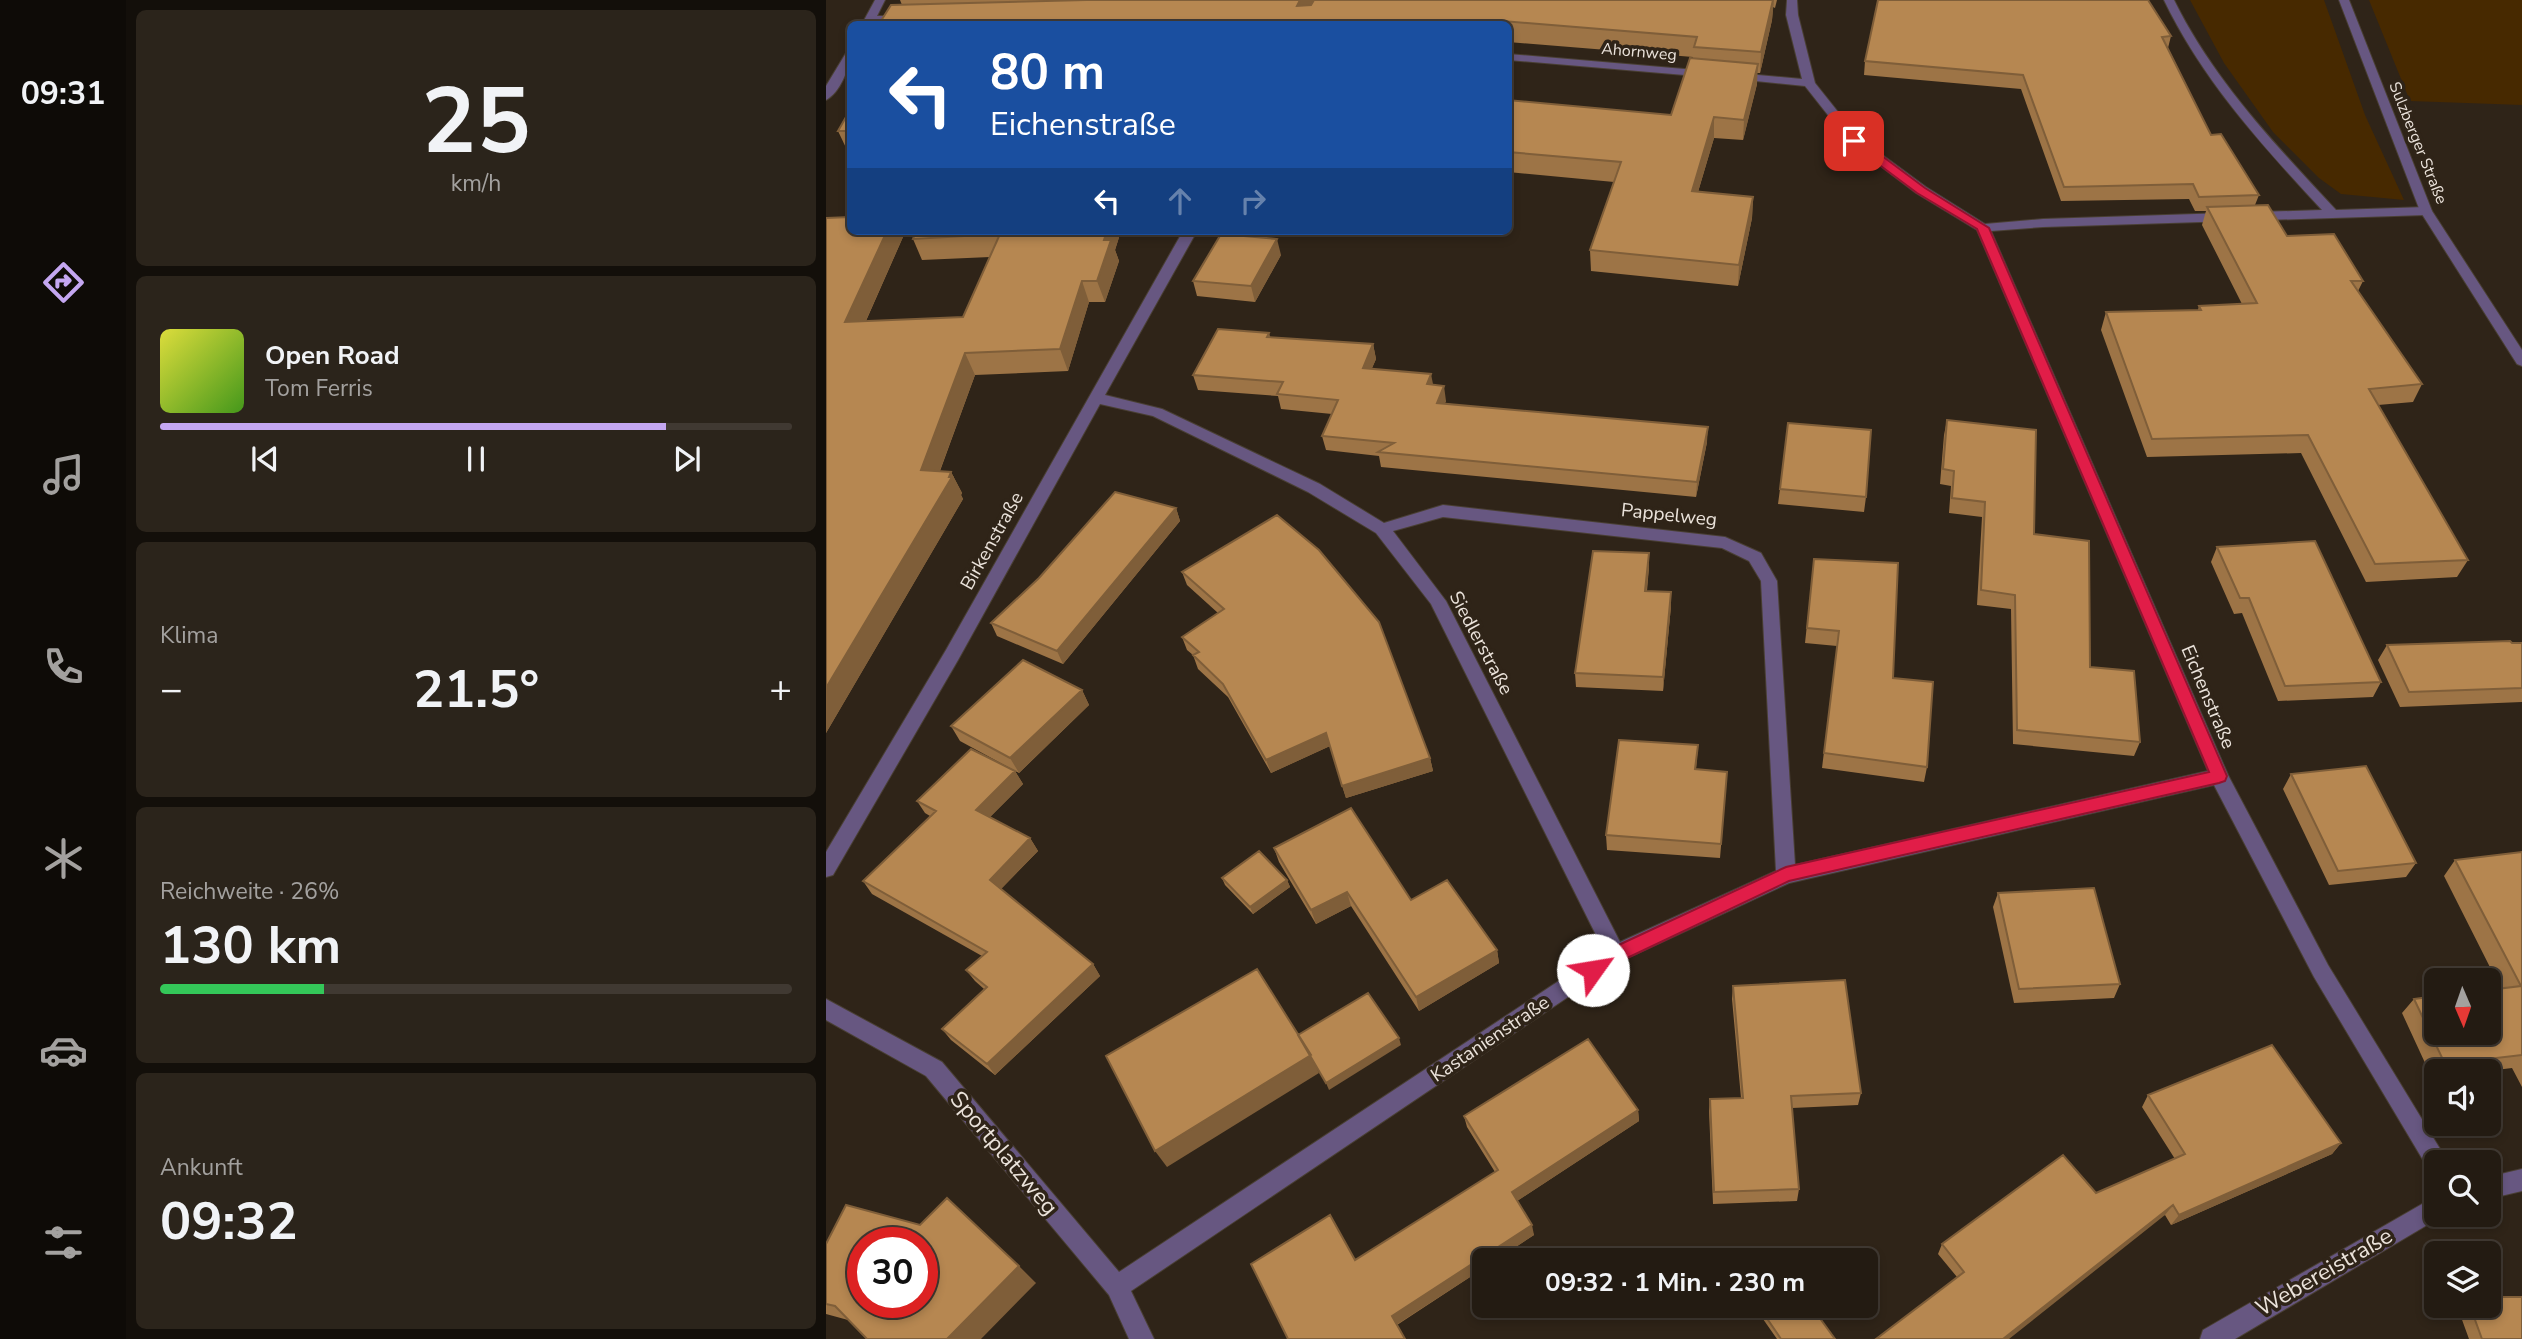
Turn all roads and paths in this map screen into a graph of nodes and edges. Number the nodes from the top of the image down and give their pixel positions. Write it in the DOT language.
graph roads {
  1 [pos="880,0"];
  2 [pos="1792,0"];
  3 [pos="2169,0"];
  4 [pos="2344,0"];
  5 [pos="1779,14"];
  6 [pos="1792,15"];
  7 [pos="911,19"];
  8 [pos="869,21"];
  9 [pos="882,21"];
  10 [pos="1512,57"];
  11 [pos="847,61"];
  12 [pos="1809,83"];
  13 [pos="834,85"];
  14 [pos="847,85"];
  15 [pos="826,96"];
  16 [pos="2426,211"];
  17 [pos="2332,212"];
  18 [pos="1983,228"];
  19 [pos="1188,235"];
  20 [pos="2522,361"];
  21 [pos="1096,398"];
  22 [pos="1382,530"];
  23 [pos="2219,776"];
  24 [pos="826,869"];
  25 [pos="1786,874"];
  26 [pos="1616,954"];
  27 [pos="826,1009"];
  28 [pos="2430,1150"];
  29 [pos="2522,1180"];
  30 [pos="2501,1185"];
  31 [pos="2424,1214"];
  32 [pos="1117,1287"];
  33 [pos="1142,1339"];
  34 [pos="2213,1339"];
  1 -- 8 [label="street"];
  2 -- 6 [label="street"];
  3 -- 17 [label="street"];
  4 -- 16 [label="street, Sulzberger Straße"];
  5 -- 6 [label="street"];
  6 -- 12 [label="street"];
  7 -- 9 [label="street"];
  10 -- 12 [label="street, Ahornweg"];
  11 -- 13 [label="street"];
  12 -- 18 [label="street"];
  13 -- 14 [label="street"];
  13 -- 15 [label="street"];
  16 -- 17 [label="street"];
  16 -- 20 [label="street, Sulzberger Straße"];
  17 -- 18 [label="street"];
  18 -- 23 [label="street, Eichenstraße"];
  19 -- 21 [label="street, Birkenstraße"];
  21 -- 22 [label="street, Siedlerstraße"];
  21 -- 24 [label="street, Birkenstraße"];
  22 -- 25 [label="street, Pappelweg"];
  22 -- 26 [label="street, Siedlerstraße"];
  23 -- 25 [label="street, Kastanienstraße"];
  23 -- 28 [label="street, Eichenstraße"];
  25 -- 26 [label="street, Kastanienstraße"];
  26 -- 32 [label="street, Kastanienstraße"];
  27 -- 32 [label="street, Sportplatzweg"];
  29 -- 30 [label="street"];
  31 -- 34 [label="street, Webereistraße"];
  32 -- 33 [label="street, Sportplatzweg"];
}
